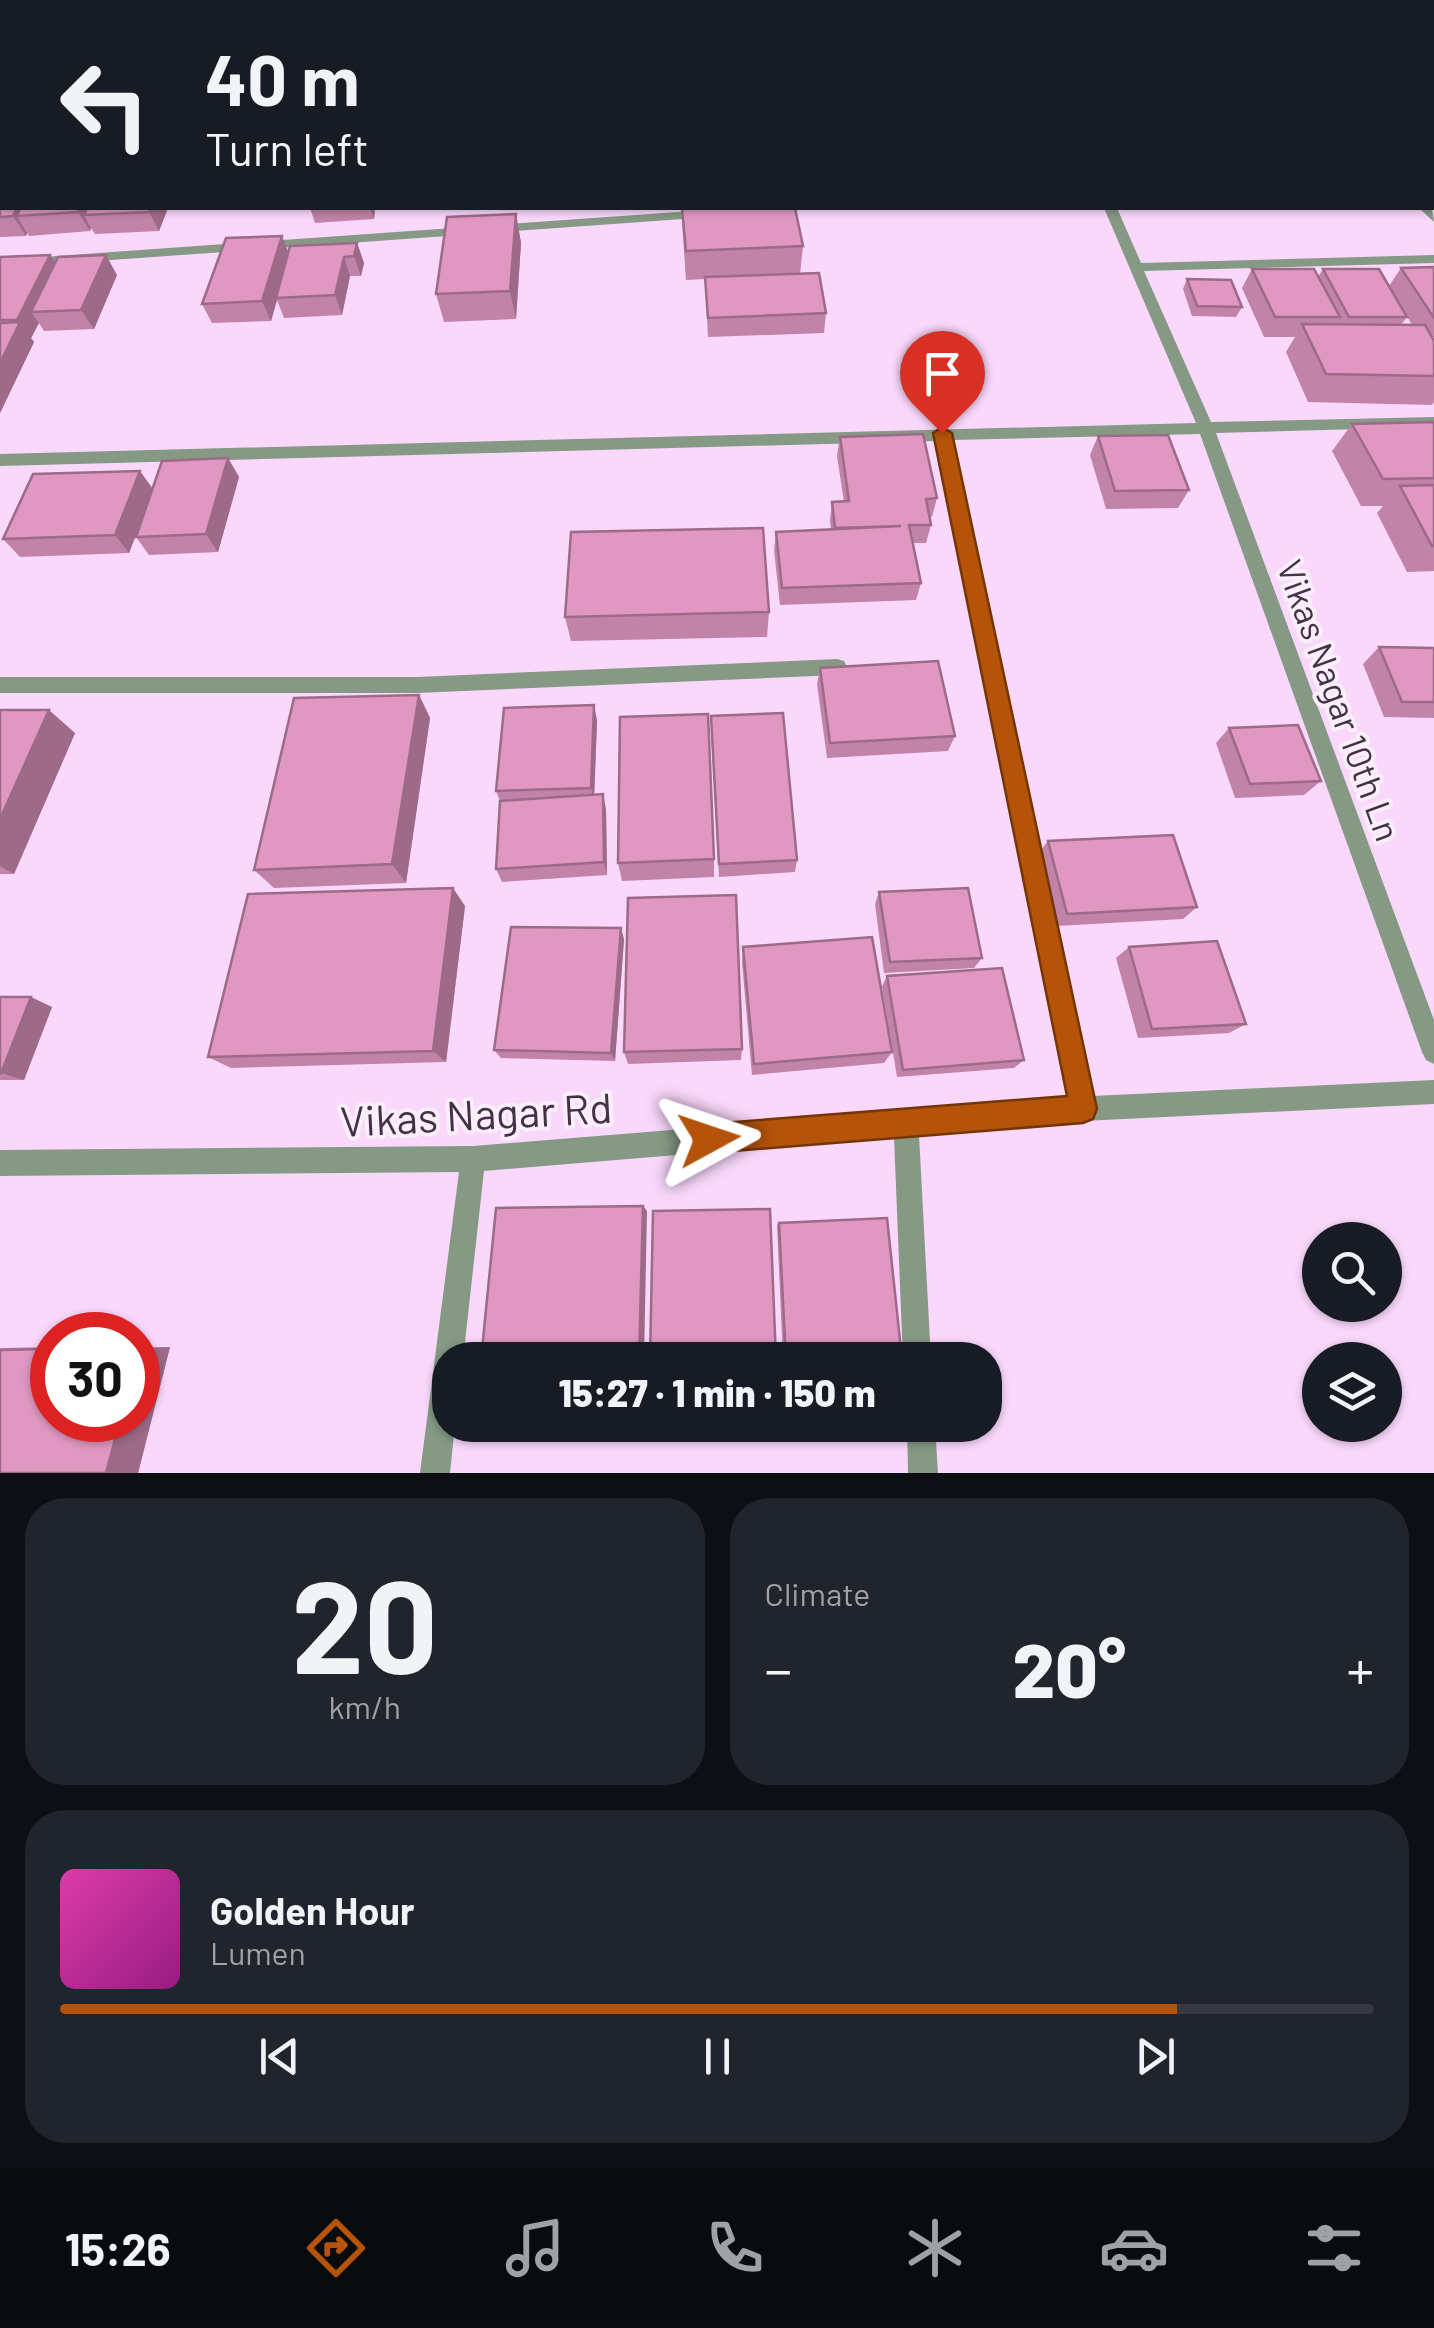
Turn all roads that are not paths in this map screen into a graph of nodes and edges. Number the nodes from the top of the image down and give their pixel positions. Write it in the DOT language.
graph roads {
  1 [pos="1111,210"];
  2 [pos="721,213"];
  3 [pos="1434,259"];
  4 [pos="0,264"];
  5 [pos="1136,267"];
  6 [pos="1434,422"];
  7 [pos="1205,426"];
  8 [pos="942,433"];
  9 [pos="0,460"];
  10 [pos="836,666"];
  11 [pos="0,685"];
  12 [pos="1434,1052"];
  13 [pos="1434,1092"];
  14 [pos="1083,1109"];
  15 [pos="906,1122"];
  16 [pos="474,1159"];
  17 [pos="0,1163"];
  18 [pos="916,1342"];
  19 [pos="921,1442"];
  20 [pos="435,1473"];
  21 [pos="923,1473"];
  1 -- 5 [label="street, Vikas Nagar 10th Ln"];
  2 -- 4 [label="street"];
  3 -- 5 [label="street"];
  5 -- 7 [label="street, Vikas Nagar 10th Ln"];
  6 -- 7 [label="street"];
  7 -- 8 [label="street"];
  7 -- 12 [label="street, Vikas Nagar 10th Ln"];
  8 -- 9 [label="street"];
  8 -- 14 [label="street"];
  10 -- 11 [label="street"];
  13 -- 14 [label="street, Vikas Nagar Rd"];
  14 -- 15 [label="street, Vikas Nagar Rd"];
  15 -- 16 [label="street, Vikas Nagar Rd"];
  15 -- 18 [label="street"];
  16 -- 17 [label="street, Vikas Nagar Rd"];
  16 -- 20 [label="street"];
  19 -- 21 [label="street"];
}
